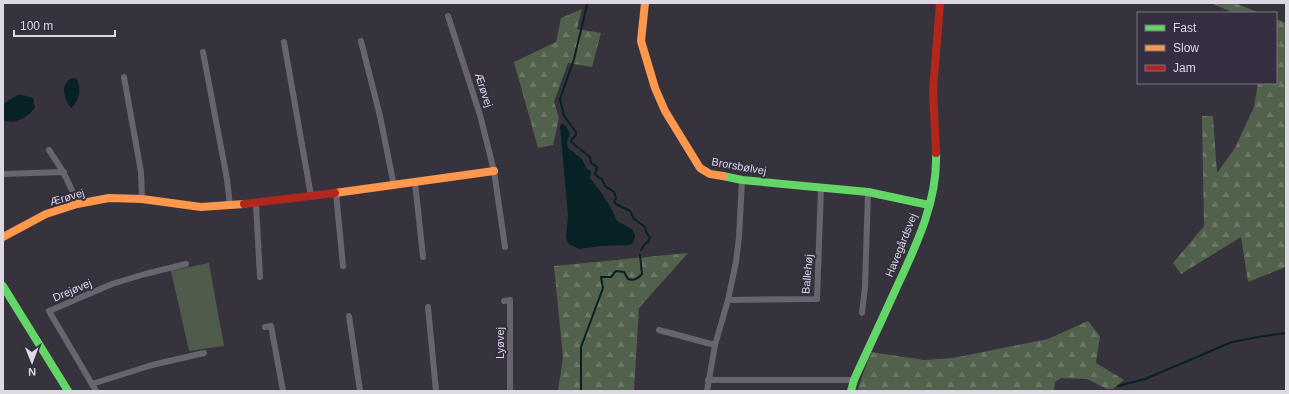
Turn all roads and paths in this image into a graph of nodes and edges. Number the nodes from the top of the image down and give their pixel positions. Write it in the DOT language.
graph roads {
  1 [pos="645,3"];
  2 [pos="940,3"];
  3 [pos="448,16"];
  4 [pos="361,41"];
  5 [pos="284,42"];
  6 [pos="203,52"];
  7 [pos="124,77"];
  8 [pos="49,150"];
  9 [pos="64,172"];
  10 [pos="494,172"];
  11 [pos="3,174"];
  12 [pos="742,180"];
  13 [pos="415,182"];
  14 [pos="394,186"];
  15 [pos="821,188"];
  16 [pos="868,192"];
  17 [pos="336,193"];
  18 [pos="311,196"];
  19 [pos="142,199"];
  20 [pos="77,204"];
  21 [pos="256,204"];
  22 [pos="929,205"];
  23 [pos="230,206"];
  24 [pos="3,237"];
  25 [pos="505,247"];
  26 [pos="423,257"];
  27 [pos="186,264"];
  28 [pos="343,266"];
  29 [pos="260,277"];
  30 [pos="3,286"];
  31 [pos="728,300"];
  32 [pos="504,301"];
  33 [pos="428,307"];
  34 [pos="862,313"];
  35 [pos="349,316"];
  36 [pos="266,327"];
  37 [pos="660,330"];
  38 [pos="715,345"];
  39 [pos="204,353"];
  40 [pos="708,380"];
  41 [pos="854,380"];
  42 [pos="92,384"];
  43 [pos="68,391"];
  44 [pos="96,391"];
  45 [pos="283,391"];
  46 [pos="360,391"];
  47 [pos="436,391"];
  48 [pos="510,391"];
  49 [pos="707,391"];
  50 [pos="851,391"];
  1 -- 12 [label="street, Brorsbølvej"];
  2 -- 22 [label="street, Havegårdsvej"];
  3 -- 10 [label="street, Ærøvej"];
  4 -- 14 [label="street"];
  5 -- 18 [label="street"];
  6 -- 23 [label="street"];
  7 -- 19 [label="street"];
  8 -- 9 [label="street"];
  9 -- 11 [label="street"];
  9 -- 20 [label="street"];
  10 -- 13 [label="street, Ærøvej"];
  10 -- 25 [label="street, Ærøvej"];
  12 -- 15 [label="street, Brorsbølvej"];
  12 -- 31 [label="street"];
  13 -- 14 [label="street, Ærøvej"];
  13 -- 26 [label="street"];
  14 -- 17 [label="street, Ærøvej"];
  15 -- 16 [label="street, Brorsbølvej"];
  15 -- 31 [label="street, Ballehøj"];
  16 -- 22 [label="street, Brorsbølvej"];
  16 -- 34 [label="street"];
  17 -- 18 [label="street, Ærøvej"];
  17 -- 28 [label="street"];
  18 -- 21 [label="street, Ærøvej"];
  19 -- 20 [label="street, Ærøvej"];
  19 -- 23 [label="street, Ærøvej"];
  20 -- 24 [label="street, Ærøvej"];
  21 -- 23 [label="street, Ærøvej"];
  21 -- 29 [label="street"];
  22 -- 41 [label="street, Havegårdsvej"];
  27 -- 42 [label="street, Drejøvej"];
  30 -- 43 [label="street"];
  31 -- 38 [label="street"];
  32 -- 48 [label="street, Lyøvej"];
  33 -- 47 [label="street"];
  35 -- 46 [label="street"];
  36 -- 45 [label="street"];
  37 -- 38 [label="street"];
  38 -- 40 [label="street"];
  39 -- 42 [label="street"];
  40 -- 41 [label="street"];
  40 -- 49 [label="street"];
  41 -- 50 [label="street, Havegårdsvej"];
  42 -- 44 [label="street, Drejøvej"];
}
